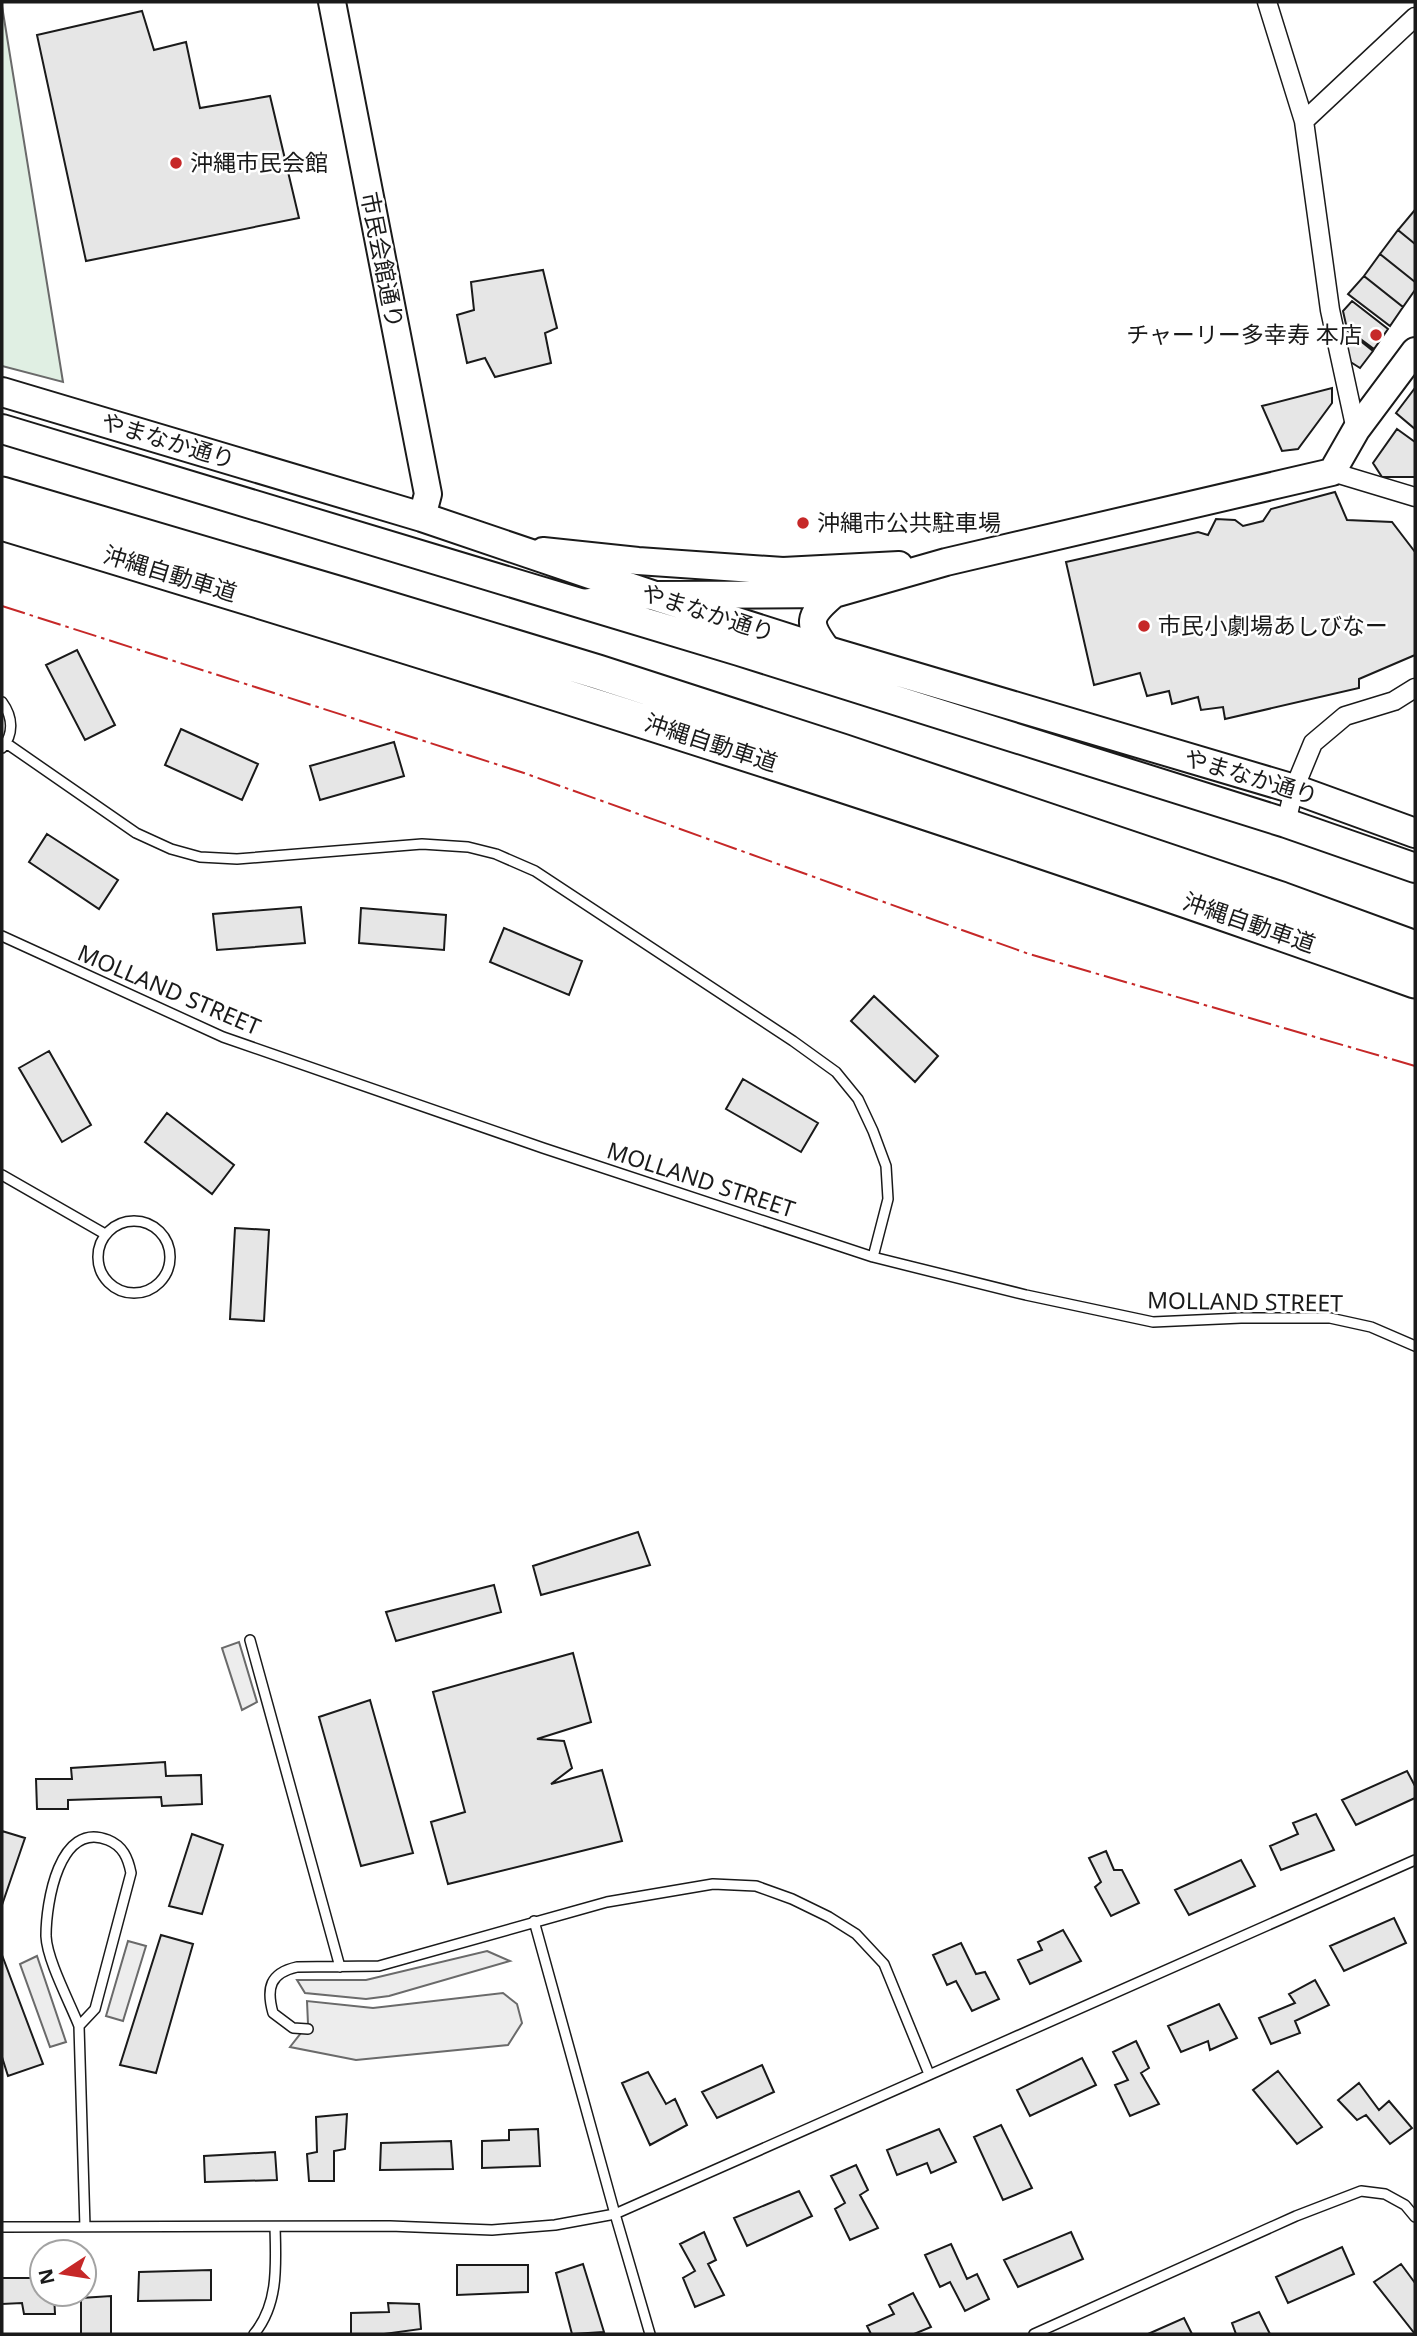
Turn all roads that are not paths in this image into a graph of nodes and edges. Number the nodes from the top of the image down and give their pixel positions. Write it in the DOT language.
graph roads {
  1 [pos="332,2"];
  2 [pos="1267,2"];
  3 [pos="1415,17"];
  4 [pos="1304,121"];
  5 [pos="1415,351"];
  6 [pos="2,393"];
  7 [pos="2,429"];
  8 [pos="1356,429"];
  9 [pos="1332,472"];
  10 [pos="2,494"];
  11 [pos="1415,497"];
  12 [pos="422,517"];
  13 [pos="2,523"];
  14 [pos="506,546"];
  15 [pos="638,562"];
  16 [pos="946,562"];
  17 [pos="633,593"];
  18 [pos="834,594"];
  19 [pos="578,604"];
  20 [pos="828,651"];
  21 [pos="739,652"];
  22 [pos="1415,688"];
  23 [pos="2,702"];
  24 [pos="4,746"];
  25 [pos="1294,789"];
  26 [pos="1286,823"];
  27 [pos="1415,833"];
  28 [pos="1415,868"];
  29 [pos="2,936"];
  30 [pos="1415,948"];
  31 [pos="1415,981"];
  32 [pos="2,1175"];
  33 [pos="105,1234"];
  34 [pos="873,1257"];
  35 [pos="1415,1346"];
  36 [pos="250,1640"];
  37 [pos="1415,1860"];
  38 [pos="534,1921"];
  39 [pos="340,1967"];
  40 [pos="79,2026"];
  41 [pos="308,2029"];
  42 [pos="929,2074"];
  43 [pos="615,2214"];
  44 [pos="1415,2217"];
  45 [pos="2,2227"];
  46 [pos="85,2227"];
  47 [pos="275,2227"];
  48 [pos="254,2334"];
  49 [pos="650,2334"];
  50 [pos="1034,2334"];
  1 -- 12 [label="street, 市民会館通り"];
  2 -- 4 [label="street"];
  3 -- 4 [label="street"];
  4 -- 8 [label="street"];
  5 -- 8 [label="street"];
  6 -- 12 [label="main road, やまなか通り"];
  7 -- 19 [label="main road, やまなか通り"];
  8 -- 9 [label="street"];
  9 -- 11 [label="street"];
  9 -- 16 [label="street"];
  10 -- 30 [label="highway, 沖縄自動車道"];
  12 -- 14 [label="main road, やまなか通り"];
  13 -- 31 [label="highway, 沖縄自動車道"];
  14 -- 15 [label="street"];
  14 -- 17 [label="main road, やまなか通り"];
  15 -- 16 [label="street"];
  15 -- 17 [label="street"];
  16 -- 18 [label="street"];
  17 -- 18 [label="street"];
  17 -- 19 [label="street"];
  17 -- 20 [label="main road, やまなか通り"];
  17 -- 21 [label="street"];
  18 -- 20 [label="street"];
  19 -- 21 [label="main road, やまなか通り"];
  20 -- 25 [label="main road, やまなか通り"];
  21 -- 26 [label="main road, やまなか通り"];
  22 -- 25 [label="street"];
  23 -- 24 [label="lane"];
  24 -- 34 [label="lane"];
  25 -- 26 [label="street"];
  25 -- 27 [label="main road, やまなか通り"];
  26 -- 28 [label="main road, やまなか通り"];
  29 -- 34 [label="lane, MOLLAND STREET"];
  32 -- 33 [label="lane"];
  33 -- 33 [label="lane"];
  34 -- 35 [label="lane, MOLLAND STREET"];
  36 -- 39 [label="lane"];
  37 -- 42 [label="lane"];
  38 -- 39 [label="lane"];
  38 -- 42 [label="lane"];
  38 -- 43 [label="lane"];
  39 -- 41 [label="lane"];
  40 -- 40 [label="lane"];
  40 -- 46 [label="lane"];
  42 -- 43 [label="lane"];
  43 -- 47 [label="lane"];
  43 -- 49 [label="lane"];
  44 -- 50 [label="lane"];
  45 -- 46 [label="lane"];
  46 -- 47 [label="lane"];
  47 -- 48 [label="lane"];
}
